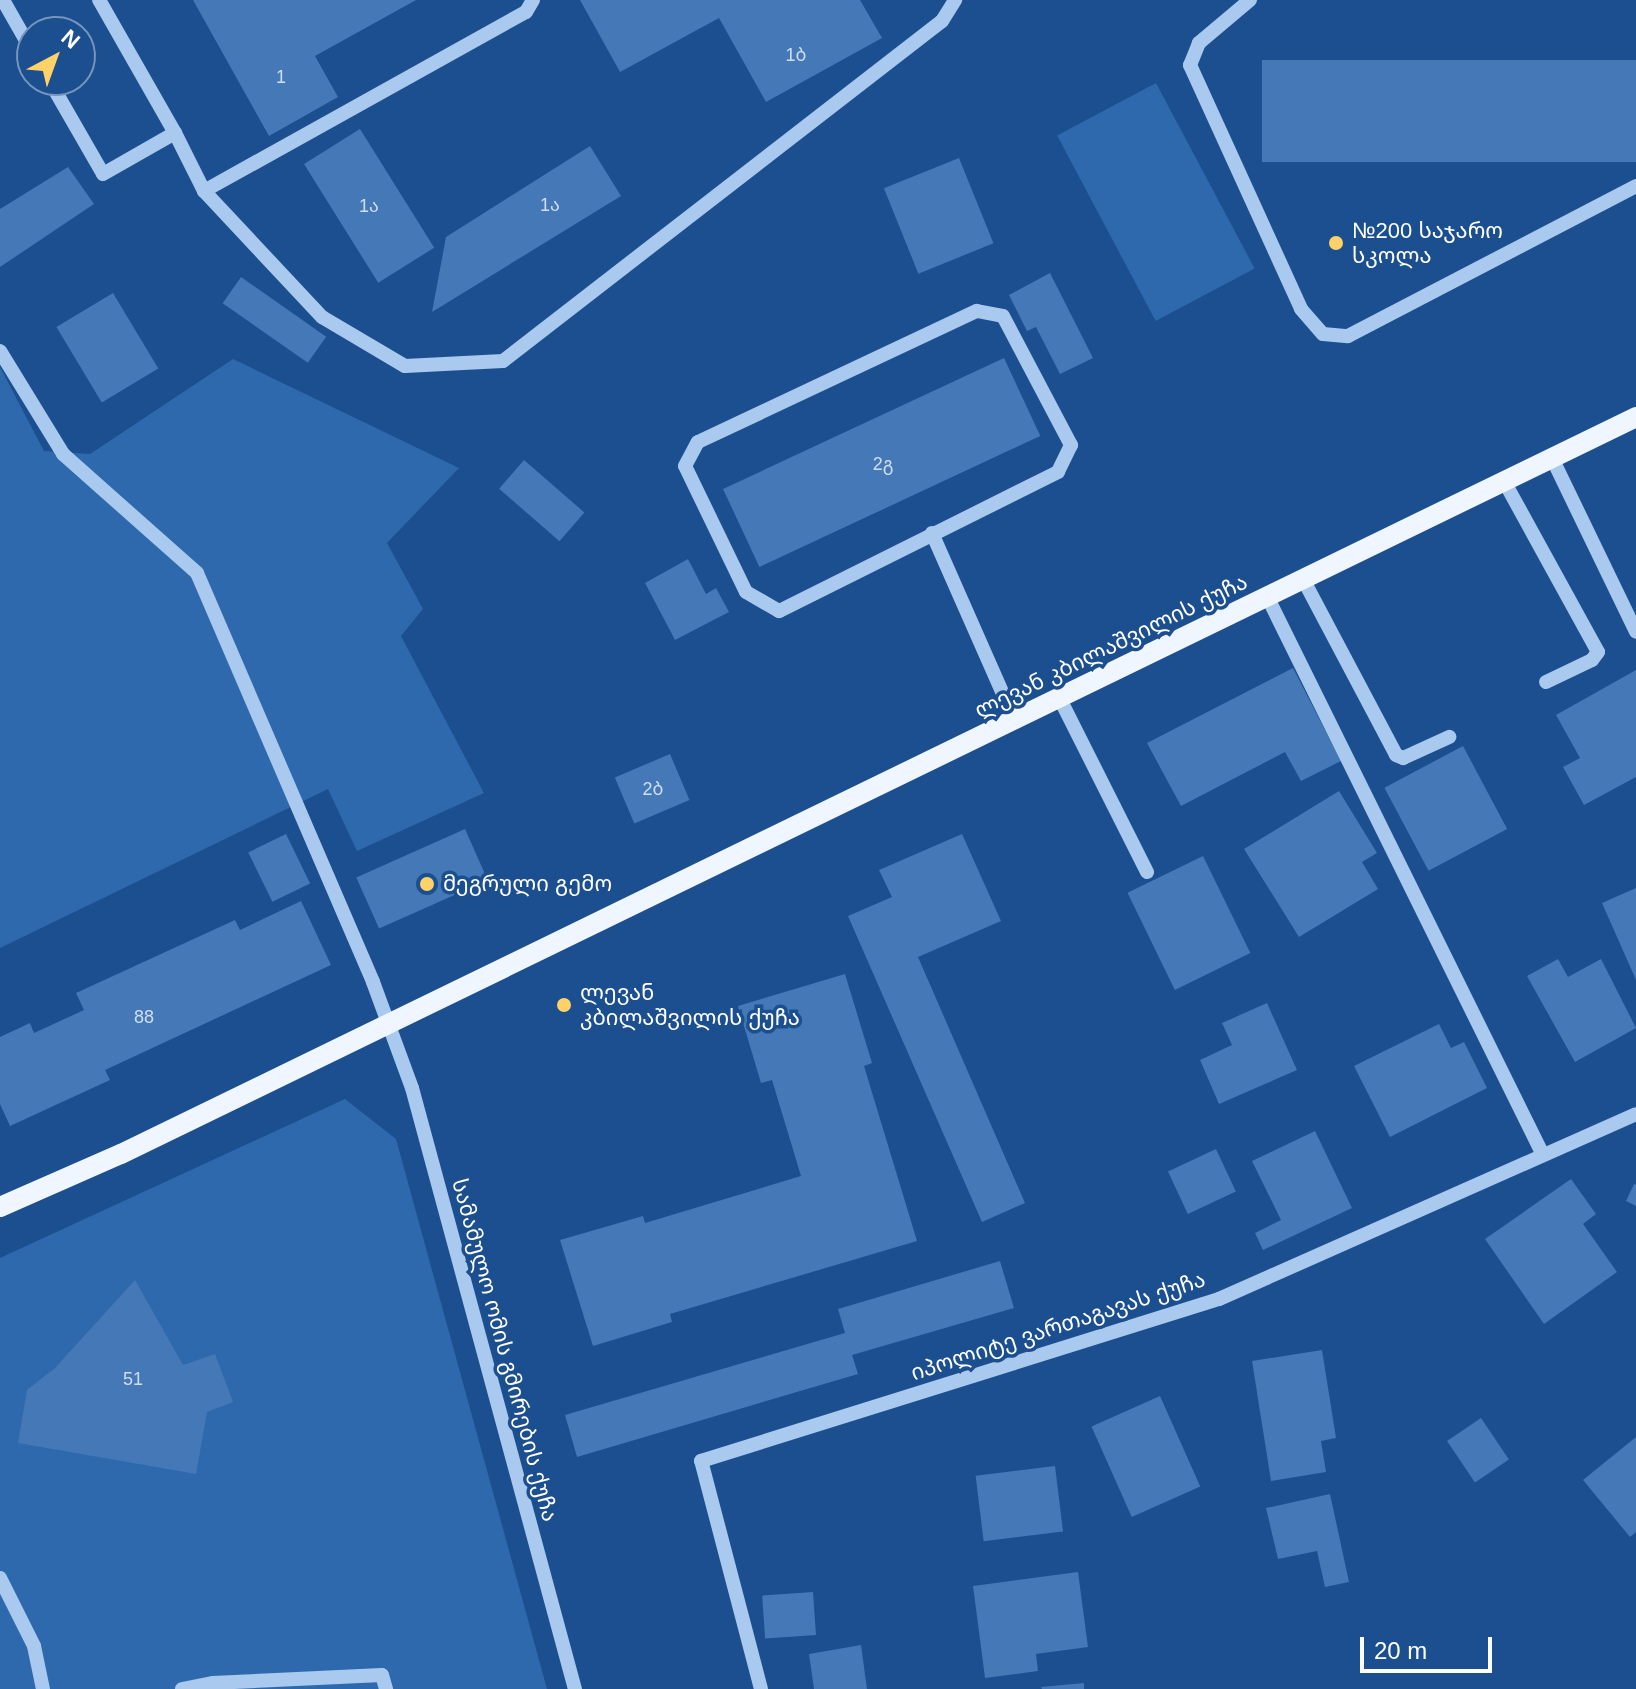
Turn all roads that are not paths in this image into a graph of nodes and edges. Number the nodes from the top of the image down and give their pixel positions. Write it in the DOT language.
graph roads {
  1 [pos="99,0"];
  2 [pos="533,0"];
  3 [pos="955,0"];
  4 [pos="1250,0"];
  5 [pos="2,1"];
  6 [pos="16,24"];
  7 [pos="58,96"];
  8 [pos="175,133"];
  9 [pos="1636,186"];
  10 [pos="204,191"];
  11 [pos="0,351"];
  12 [pos="1636,417"];
  13 [pos="1552,458"];
  14 [pos="1504,481"];
  15 [pos="932,533"];
  16 [pos="1303,579"];
  17 [pos="1267,596"];
  18 [pos="1636,632"];
  19 [pos="1546,682"];
  20 [pos="1059,697"];
  21 [pos="1014,719"];
  22 [pos="1449,737"];
  23 [pos="1147,872"];
  24 [pos="390,1023"];
  25 [pos="1636,1114"];
  26 [pos="1543,1155"];
  27 [pos="0,1207"];
  28 [pos="0,1578"];
  29 [pos="43,1689"];
  30 [pos="182,1689"];
  31 [pos="386,1689"];
  32 [pos="575,1689"];
  33 [pos="761,1689"];
  1 -- 8 [label="street"];
  2 -- 10 [label="street"];
  3 -- 10 [label="street"];
  4 -- 9 [label="street"];
  5 -- 6 [label="street"];
  7 -- 8 [label="street"];
  8 -- 10 [label="street"];
  11 -- 24 [label="street, სამამულო ომის გმირების ქუჩა"];
  12 -- 13 [label="main road, ლევან კბილაშვილის ქუჩა"];
  13 -- 14 [label="main road, ლევან კბილაშვილის ქუჩა"];
  13 -- 18 [label="street"];
  14 -- 16 [label="main road, ლევან კბილაშვილის ქუჩა"];
  14 -- 19 [label="street"];
  15 -- 15 [label="street"];
  15 -- 21 [label="street"];
  16 -- 17 [label="main road, ლევან კბილაშვილის ქუჩა"];
  16 -- 22 [label="street"];
  17 -- 20 [label="main road, ლევან კბილაშვილის ქუჩა"];
  17 -- 26 [label="street"];
  20 -- 21 [label="main road, ლევან კბილაშვილის ქუჩა"];
  20 -- 23 [label="street"];
  21 -- 24 [label="main road, ლევან კბილაშვილის ქუჩა"];
  24 -- 27 [label="main road, ლევან კბილაშვილის ქუჩა"];
  24 -- 32 [label="street, სამამულო ომის გმირების ქუჩა"];
  25 -- 26 [label="street, იპოლიტე ვართაგავას ქუჩა"];
  26 -- 33 [label="street, იპოლიტე ვართაგავას ქუჩა"];
  28 -- 29 [label="street"];
  30 -- 31 [label="street"];
}
